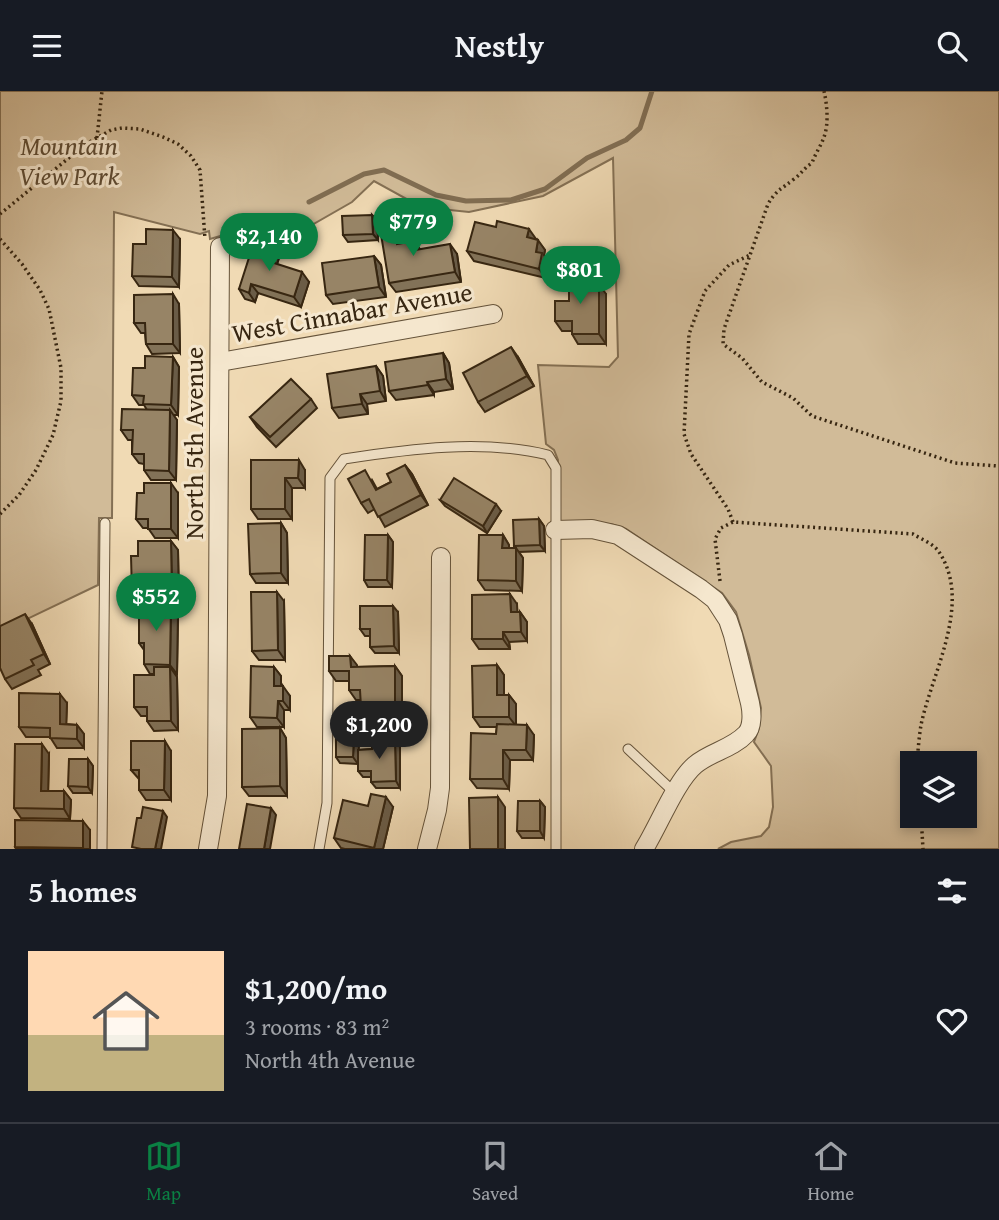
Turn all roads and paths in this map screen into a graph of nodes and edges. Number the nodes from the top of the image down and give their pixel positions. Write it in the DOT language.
graph roads {
  1 [pos="102,91"];
  2 [pos="824,91"];
  3 [pos="97,138"];
  4 [pos="0,214"];
  5 [pos="0,239"];
  6 [pos="212,246"];
  7 [pos="750,255"];
  8 [pos="493,314"];
  9 [pos="220,362"];
  10 [pos="999,466"];
  11 [pos="0,514"];
  12 [pos="733,522"];
  13 [pos="106,523"];
  14 [pos="555,530"];
  15 [pos="441,557"];
  16 [pos="722,611"];
  17 [pos="628,750"];
  18 [pos="918,751"];
  19 [pos="675,793"];
  20 [pos="922,828"];
  21 [pos="102,849"];
  22 [pos="208,849"];
  23 [pos="319,849"];
  24 [pos="427,849"];
  25 [pos="556,849"];
  26 [pos="644,849"];
  27 [pos="923,849"];
  1 -- 3 [label="path"];
  2 -- 7 [label="path"];
  3 -- 4 [label="path"];
  3 -- 6 [label="path"];
  5 -- 11 [label="path"];
  6 -- 9 [label="street, North 5th Avenue"];
  7 -- 10 [label="path"];
  7 -- 12 [label="path"];
  8 -- 9 [label="street, West Cinnabar Avenue"];
  9 -- 22 [label="street, North 5th Avenue"];
  12 -- 16 [label="path"];
  12 -- 18 [label="path"];
  13 -- 21 [label="lane"];
  14 -- 16 [label="street"];
  14 -- 23 [label="lane"];
  14 -- 25 [label="lane"];
  15 -- 24 [label="street"];
  16 -- 19 [label="street"];
  17 -- 19 [label="lane"];
  19 -- 26 [label="street"];
  20 -- 27 [label="path"];
}
